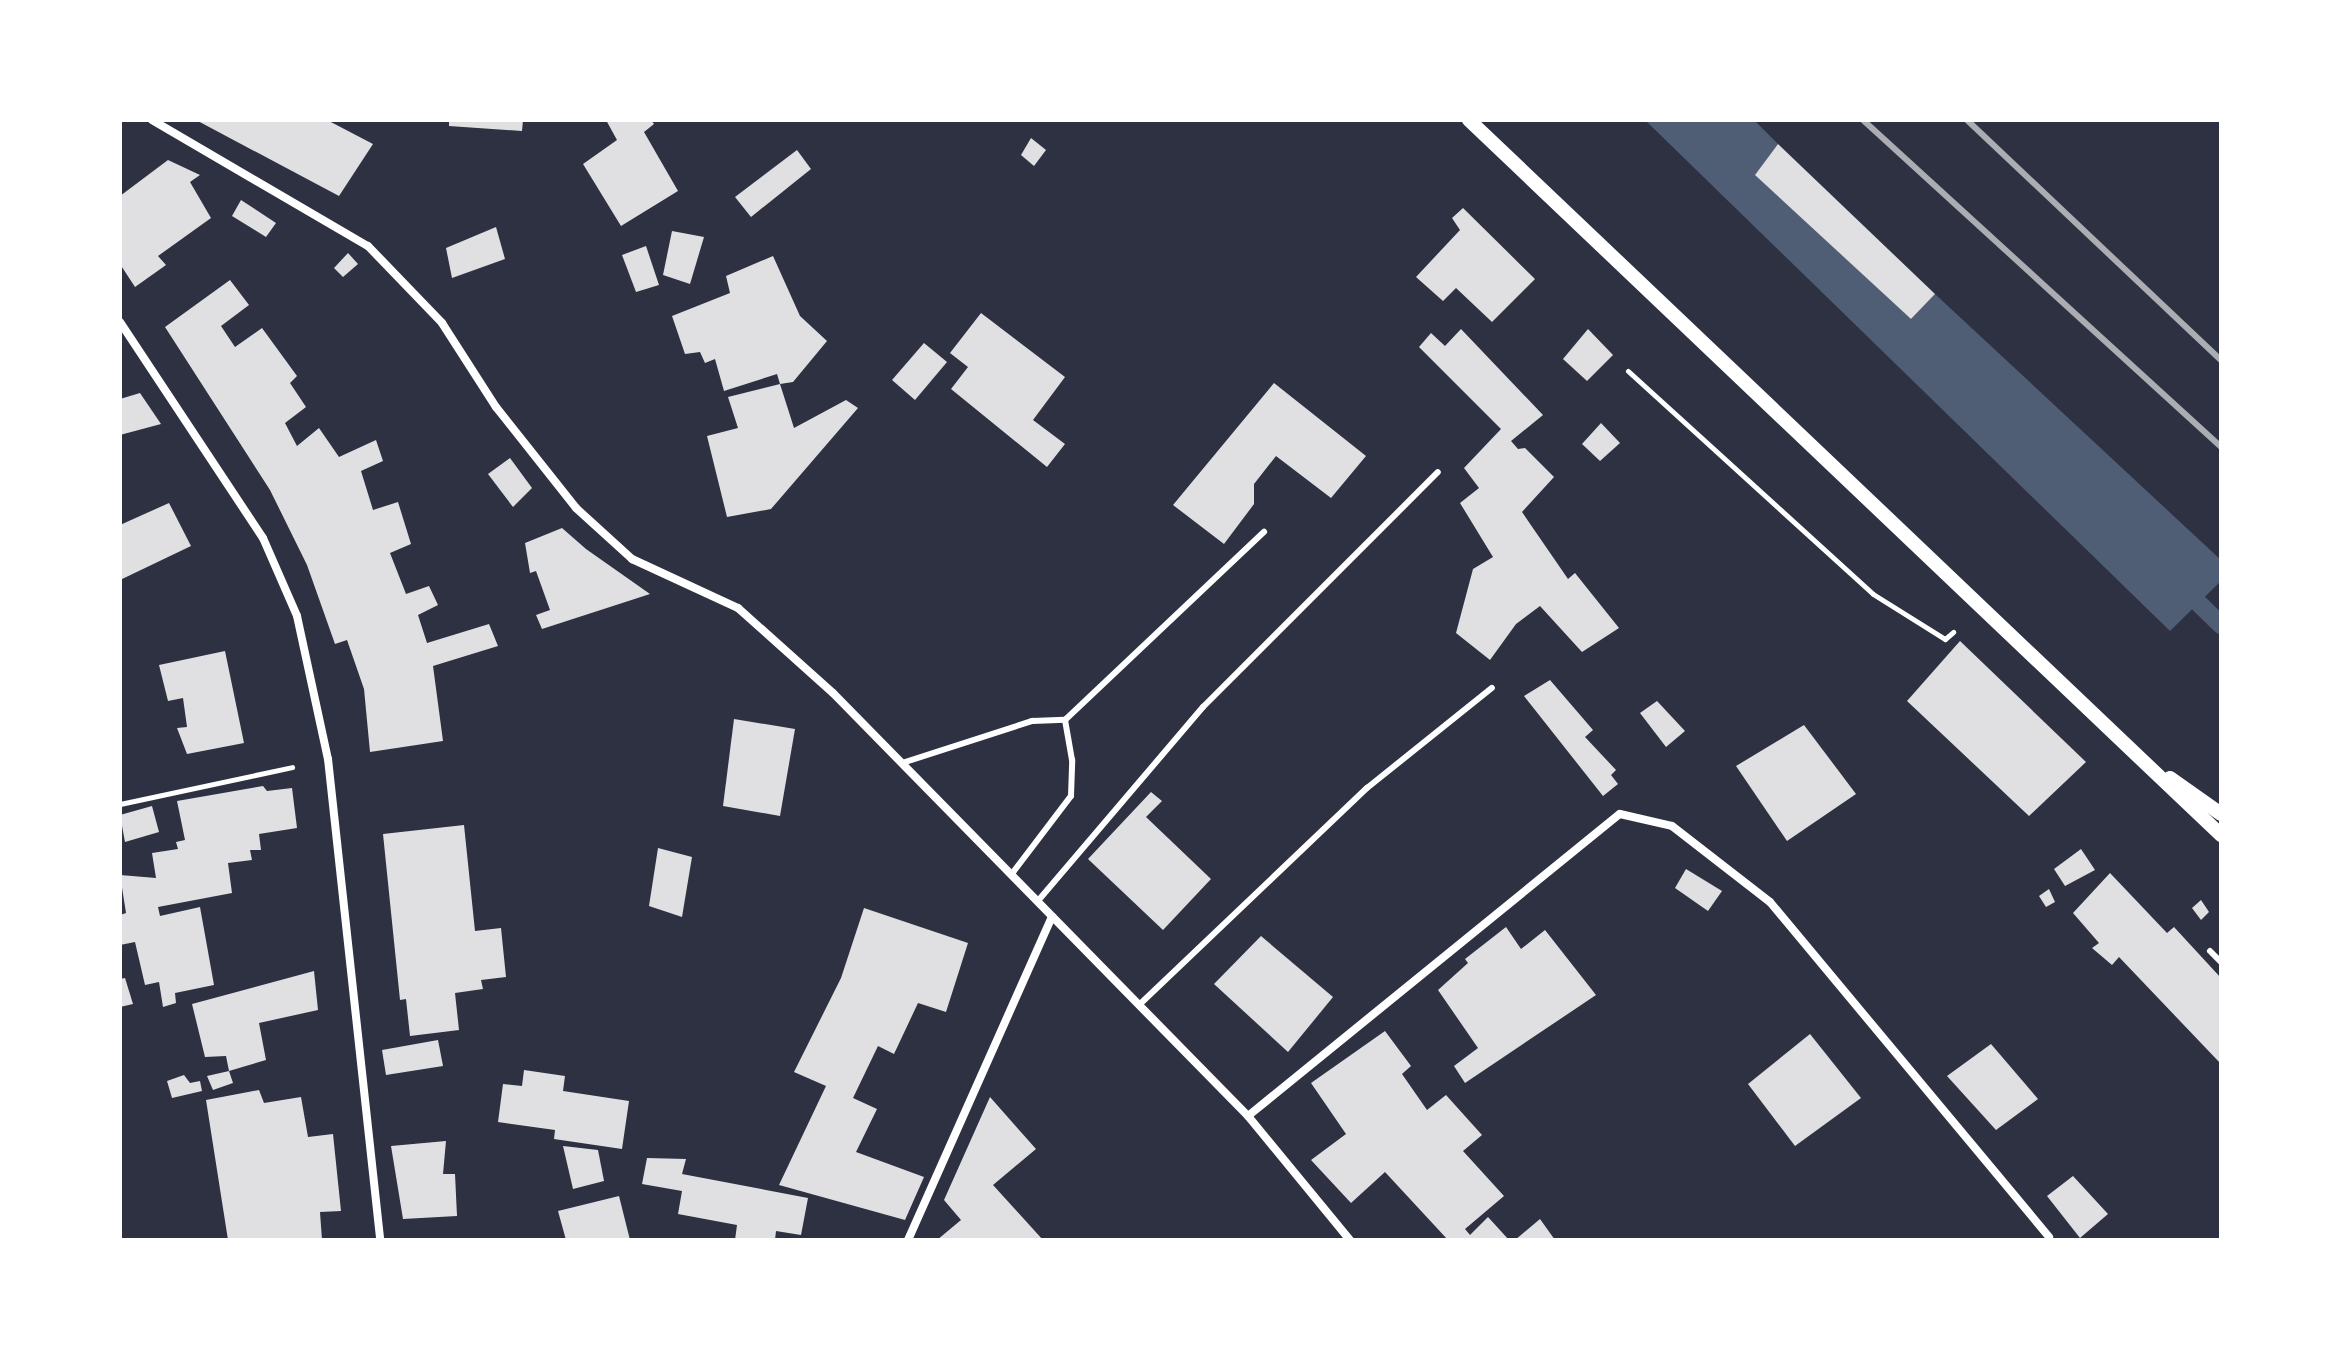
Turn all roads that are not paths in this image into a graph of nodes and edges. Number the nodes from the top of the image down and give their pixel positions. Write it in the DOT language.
graph roads {
  1 [pos="152,120"];
  2 [pos="1469,120"];
  3 [pos="120,322"];
  4 [pos="1438,472"];
  5 [pos="1264,532"];
  6 [pos="1492,688"];
  7 [pos="1065,720"];
  8 [pos="2111,735"];
  9 [pos="902,763"];
  10 [pos="2221,814"];
  11 [pos="2221,835"];
  12 [pos="1011,875"];
  13 [pos="1037,902"];
  14 [pos="1052,917"];
  15 [pos="2210,951"];
  16 [pos="2221,962"];
  17 [pos="1139,1005"];
  18 [pos="1248,1116"];
  19 [pos="2049,1237"];
  20 [pos="380,1240"];
  21 [pos="908,1240"];
  22 [pos="1350,1240"];
  1 -- 9 [label="street"];
  2 -- 8 [label="street"];
  3 -- 20 [label="street"];
  4 -- 13 [label="lane"];
  5 -- 7 [label="lane"];
  6 -- 17 [label="lane"];
  7 -- 9 [label="lane"];
  7 -- 12 [label="lane"];
  8 -- 10 [label="street"];
  8 -- 11 [label="street"];
  9 -- 12 [label="street"];
  12 -- 13 [label="street"];
  13 -- 14 [label="street"];
  14 -- 17 [label="street"];
  14 -- 21 [label="street"];
  15 -- 16 [label="lane"];
  17 -- 18 [label="street"];
  18 -- 19 [label="street"];
  18 -- 22 [label="street"];
}
